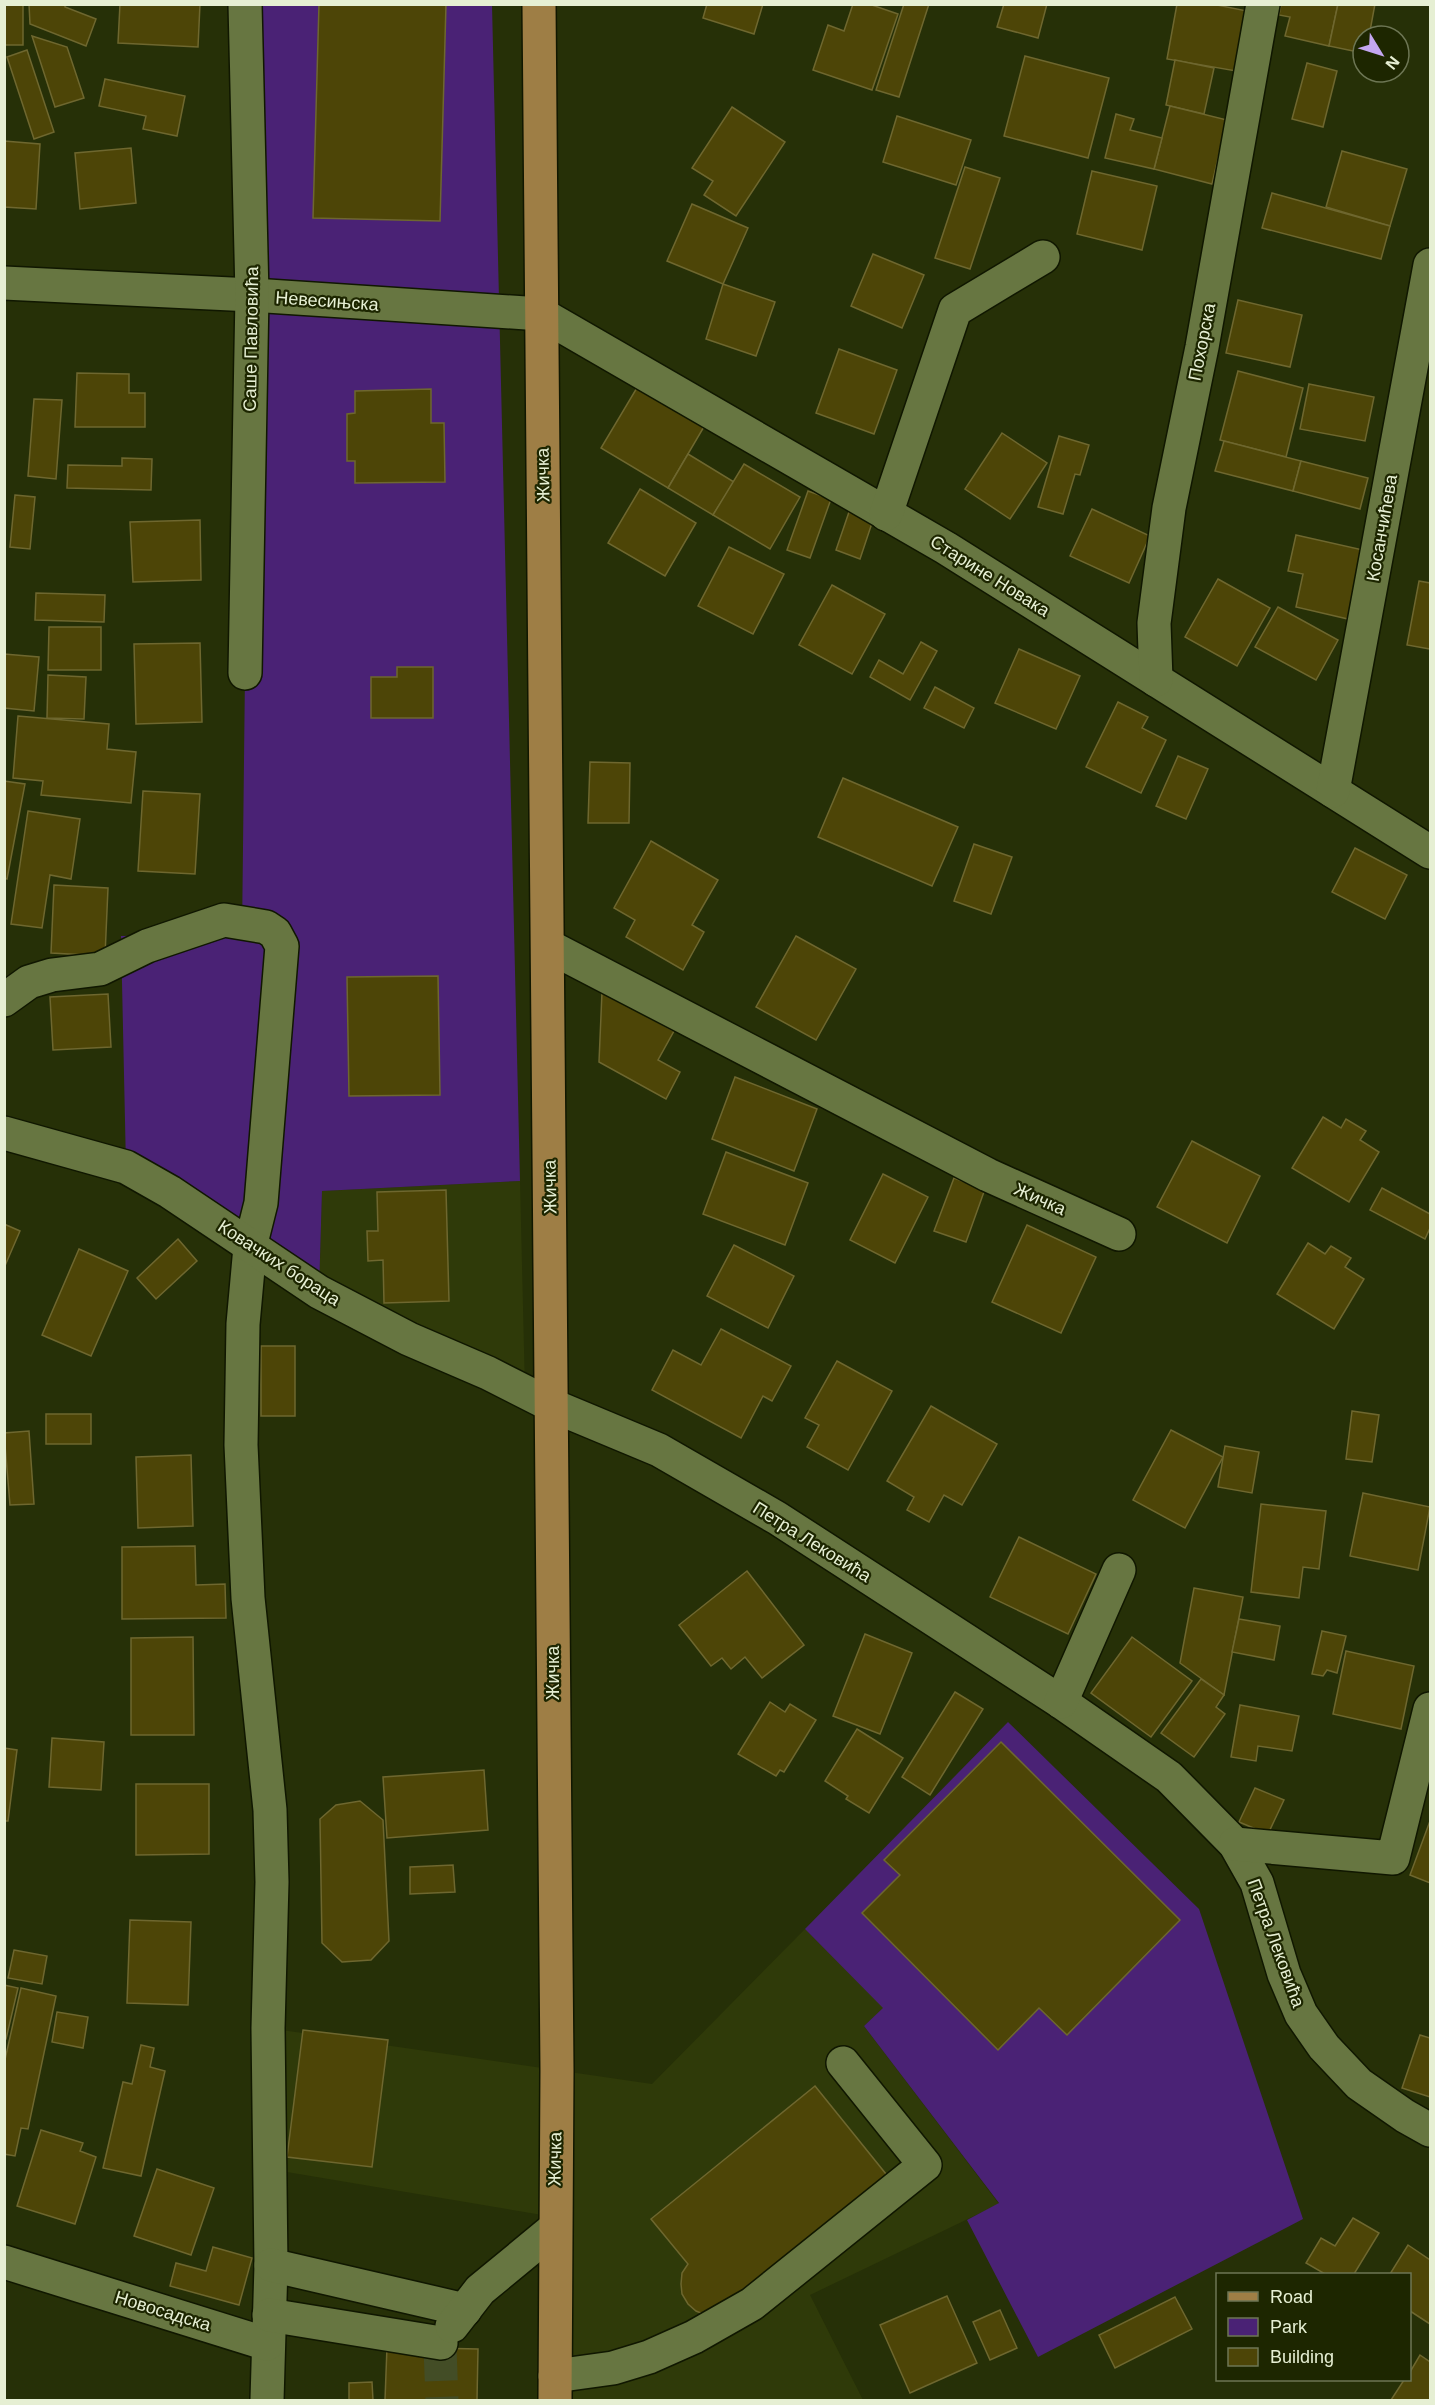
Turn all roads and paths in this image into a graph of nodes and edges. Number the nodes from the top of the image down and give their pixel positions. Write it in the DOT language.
graph roads {
  1 [pos="245,4"];
  2 [pos="538,4"];
  3 [pos="1263,4"];
  4 [pos="1042,257"];
  5 [pos="1431,265"];
  6 [pos="4,283"];
  7 [pos="252,295"];
  8 [pos="541,314"];
  9 [pos="886,514"];
  10 [pos="245,673"];
  11 [pos="1156,680"];
  12 [pos="1333,791"];
  13 [pos="1431,852"];
  14 [pos="548,946"];
  15 [pos="4,1000"];
  16 [pos="4,1133"];
  17 [pos="1119,1234"];
  18 [pos="250,1247"];
  19 [pos="551,1405"];
  20 [pos="1119,1570"];
  21 [pos="1061,1702"];
  22 [pos="1431,1709"];
  23 [pos="1235,1844"];
  24 [pos="843,2063"];
  25 [pos="1431,2130"];
  26 [pos="554,2229"];
  27 [pos="4,2262"];
  28 [pos="271,2265"];
  29 [pos="465,2310"];
  30 [pos="268,2329"];
  31 [pos="555,2388"];
  32 [pos="267,2400"];
  1 -- 7 [label="street, Саше Павловића"];
  2 -- 8 [label="main road, Жичка"];
  3 -- 11 [label="street, Похорска"];
  4 -- 9 [label="street"];
  5 -- 12 [label="street, Косанчићева"];
  6 -- 7 [label="street, Невесињска"];
  7 -- 8 [label="street, Невесињска"];
  7 -- 10 [label="street, Саше Павловића"];
  8 -- 9 [label="street, Старине Новака"];
  8 -- 14 [label="main road, Жичка"];
  9 -- 11 [label="street, Старине Новака"];
  11 -- 12 [label="street, Старине Новака"];
  12 -- 13 [label="street, Старине Новака"];
  14 -- 17 [label="street, Жичка"];
  14 -- 19 [label="main road, Жичка"];
  15 -- 18 [label="street"];
  16 -- 18 [label="street, Ковачких бораца"];
  18 -- 19 [label="street, Ковачких бораца"];
  18 -- 28 [label="street"];
  19 -- 21 [label="street, Петра Лековића"];
  19 -- 26 [label="main road, Жичка"];
  20 -- 21 [label="street"];
  21 -- 23 [label="street, Петра Лековића"];
  22 -- 23 [label="street"];
  23 -- 25 [label="street, Петра Лековића"];
  24 -- 31 [label="street"];
  26 -- 29 [label="street"];
  26 -- 31 [label="main road, Жичка"];
  27 -- 30 [label="street, Новосадска"];
  28 -- 29 [label="street"];
  28 -- 30 [label="street"];
  29 -- 30 [label="street, Новосадска"];
  30 -- 32 [label="street"];
}
